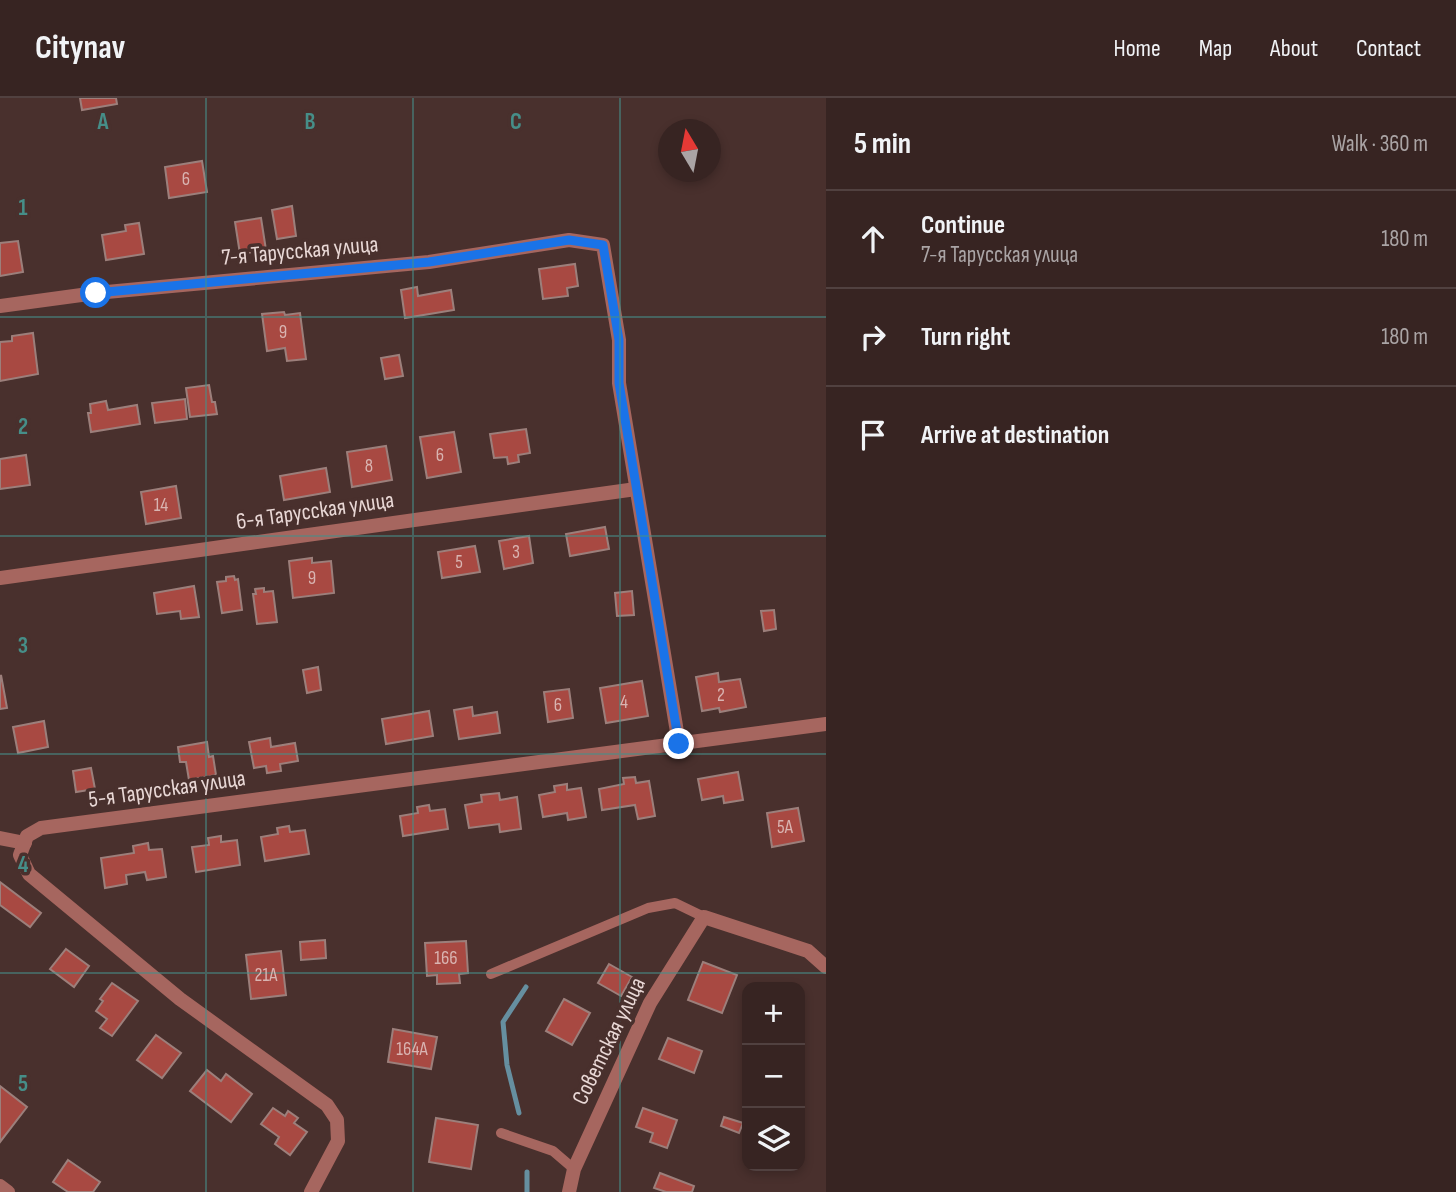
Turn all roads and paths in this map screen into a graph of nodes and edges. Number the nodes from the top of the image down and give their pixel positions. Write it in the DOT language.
graph roads {
  1 [pos="0,306"];
  2 [pos="636,489"];
  3 [pos="0,578"];
  4 [pos="826,724"];
  5 [pos="679,744"];
  6 [pos="0,838"];
  7 [pos="25,843"];
  8 [pos="704,917"];
  9 [pos="826,967"];
  10 [pos="491,974"];
  11 [pos="501,1133"];
  12 [pos="574,1169"];
  13 [pos="0,1186"];
  14 [pos="8,1192"];
  15 [pos="311,1192"];
  16 [pos="569,1192"];
  1 -- 2 [label="street, 7-я Тарусская улица"];
  2 -- 3 [label="street, 6-я Тарусская улица"];
  2 -- 5 [label="street"];
  4 -- 5 [label="street, 5-я Тарусская улица"];
  5 -- 7 [label="street, 5-я Тарусская улица"];
  6 -- 7 [label="street"];
  7 -- 15 [label="street"];
  8 -- 9 [label="street"];
  8 -- 10 [label="lane"];
  8 -- 12 [label="street, Советская улица"];
  11 -- 12 [label="lane"];
  12 -- 16 [label="street, Советская улица"];
  13 -- 14 [label="street"];
}
